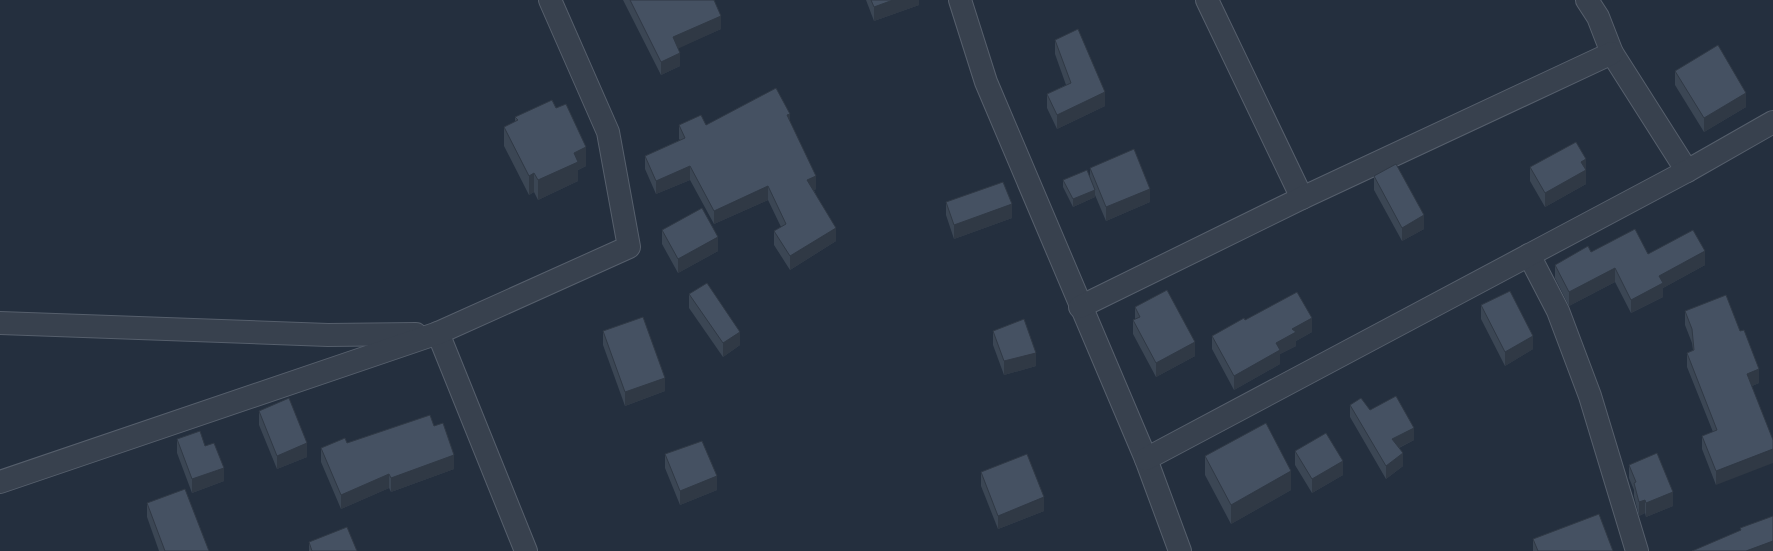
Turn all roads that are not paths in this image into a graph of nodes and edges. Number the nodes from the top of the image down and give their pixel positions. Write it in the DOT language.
graph roads {
  1 [pos="550,0"];
  2 [pos="960,0"];
  3 [pos="1587,0"];
  4 [pos="1210,1"];
  5 [pos="1612,53"];
  6 [pos="1773,122"];
  7 [pos="1687,170"];
  8 [pos="1302,198"];
  9 [pos="1529,255"];
  10 [pos="1080,307"];
  11 [pos="0,323"];
  12 [pos="438,333"];
  13 [pos="1146,459"];
  14 [pos="0,482"];
  15 [pos="526,551"];
  16 [pos="1180,551"];
  17 [pos="1637,551"];
  1 -- 12 [label="street"];
  2 -- 10 [label="street"];
  3 -- 5 [label="street"];
  4 -- 8 [label="street"];
  5 -- 7 [label="street"];
  5 -- 8 [label="street"];
  6 -- 7 [label="street"];
  7 -- 9 [label="street"];
  8 -- 10 [label="street"];
  9 -- 13 [label="street"];
  9 -- 17 [label="street"];
  10 -- 13 [label="street"];
  11 -- 12 [label="street"];
  12 -- 14 [label="street"];
  12 -- 15 [label="street"];
  13 -- 16 [label="street"];
}
